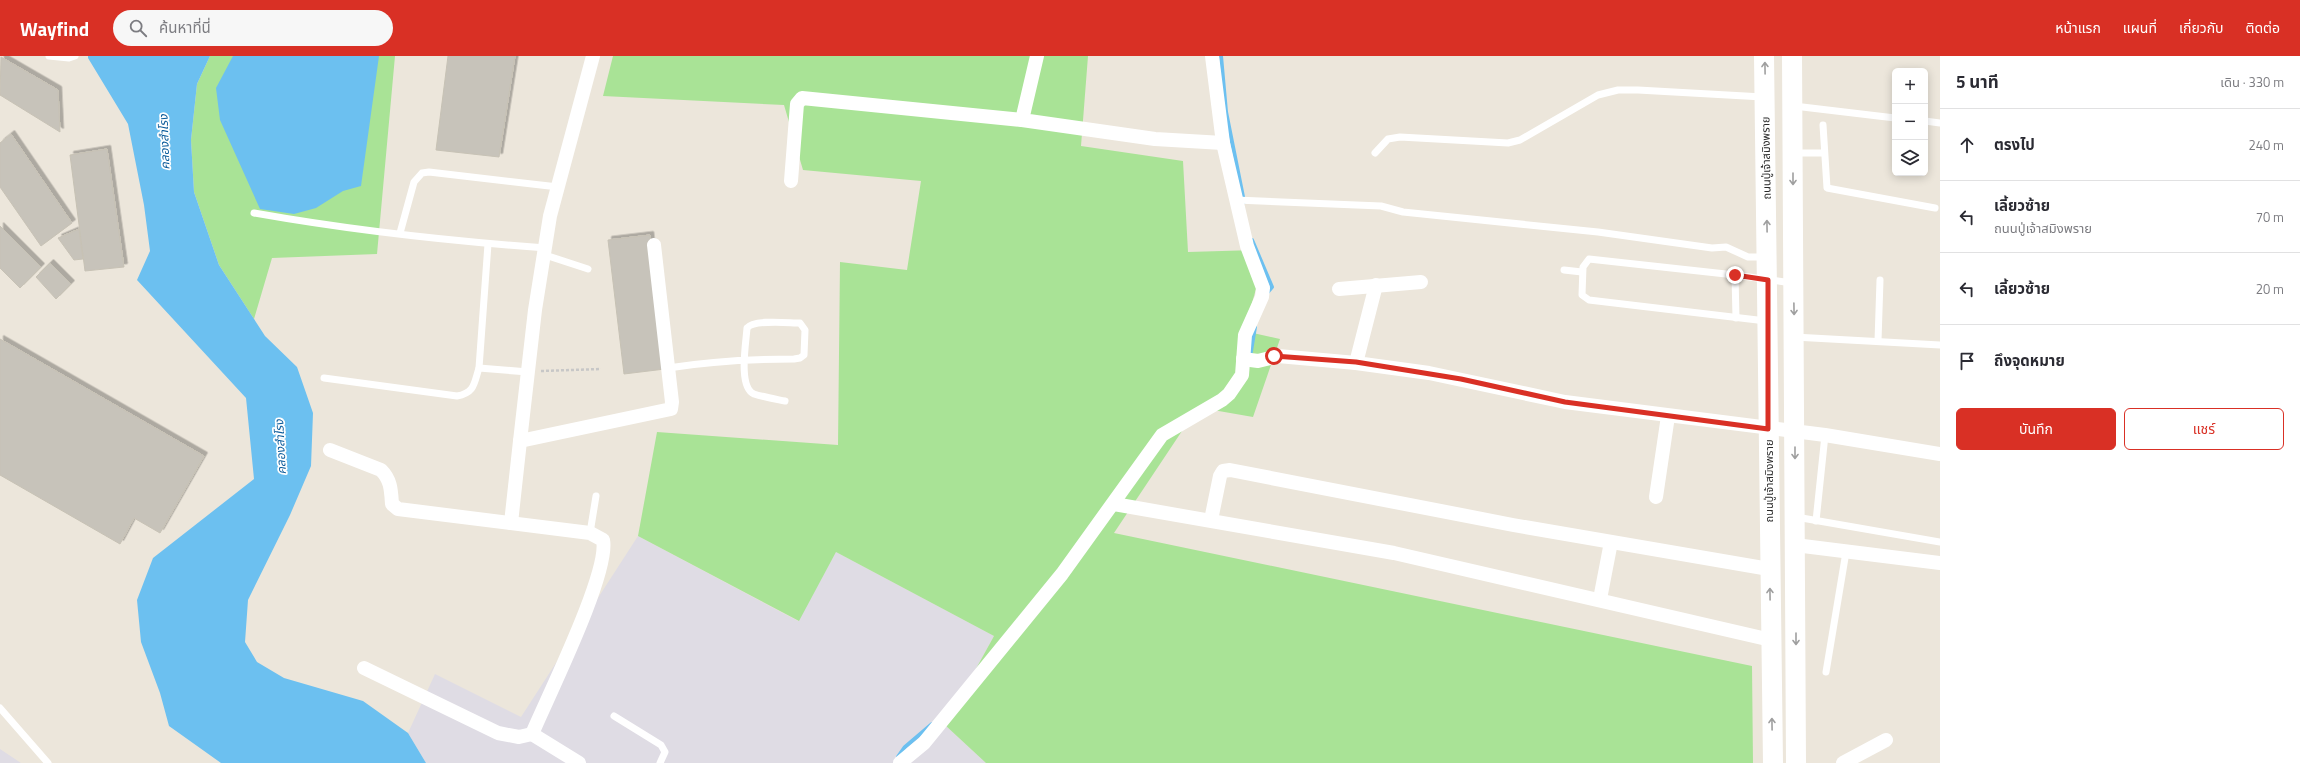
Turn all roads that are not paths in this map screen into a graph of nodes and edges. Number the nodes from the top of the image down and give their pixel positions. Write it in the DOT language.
graph roads {
  1 [pos="49,56"];
  2 [pos="75,56"];
  3 [pos="593,56"];
  4 [pos="1037,56"];
  5 [pos="1212,56"];
  6 [pos="1764,56"];
  7 [pos="1792,56"];
  8 [pos="1765,97"];
  9 [pos="1792,106"];
  10 [pos="1892,118"];
  11 [pos="1022,120"];
  12 [pos="1928,121"];
  13 [pos="1940,123"];
  14 [pos="1823,125"];
  15 [pos="1223,143"];
  16 [pos="1375,153"];
  17 [pos="1793,153"];
  18 [pos="1824,153"];
  19 [pos="791,181"];
  20 [pos="558,187"];
  21 [pos="1242,200"];
  22 [pos="1935,208"];
  23 [pos="254,213"];
  24 [pos="400,233"];
  25 [pos="488,244"];
  26 [pos="654,245"];
  27 [pos="546,252"];
  28 [pos="1768,257"];
  29 [pos="588,269"];
  30 [pos="1564,270"];
  31 [pos="1582,272"];
  32 [pos="1735,275"];
  33 [pos="1768,280"];
  34 [pos="1880,280"];
  35 [pos="1421,282"];
  36 [pos="1794,283"];
  37 [pos="1376,285"];
  38 [pos="1339,290"];
  39 [pos="1736,318"];
  40 [pos="1768,321"];
  41 [pos="1794,337"];
  42 [pos="1878,341"];
  43 [pos="1940,345"];
  44 [pos="745,359"];
  45 [pos="1249,360"];
  46 [pos="1356,362"];
  47 [pos="479,368"];
  48 [pos="668,368"];
  49 [pos="528,372"];
  50 [pos="324,378"];
  51 [pos="785,401"];
  52 [pos="1668,416"];
  53 [pos="1768,429"];
  54 [pos="1794,431"];
  55 [pos="1825,435"];
  56 [pos="520,440"];
  57 [pos="330,450"];
  58 [pos="1940,454"];
  59 [pos="596,496"];
  60 [pos="1656,497"];
  61 [pos="1120,505"];
  62 [pos="1795,517"];
  63 [pos="1211,520"];
  64 [pos="1816,521"];
  65 [pos="511,523"];
  66 [pos="590,533"];
  67 [pos="1611,542"];
  68 [pos="1940,542"];
  69 [pos="1795,545"];
  70 [pos="1846,552"];
  71 [pos="1940,563"];
  72 [pos="1770,569"];
  73 [pos="1600,599"];
  74 [pos="1771,640"];
  75 [pos="364,668"];
  76 [pos="1826,672"];
  77 [pos="0,708"];
  78 [pos="614,716"];
  79 [pos="532,734"];
  80 [pos="1886,740"];
  81 [pos="48,763"];
  82 [pos="578,763"];
  83 [pos="660,763"];
  84 [pos="900,763"];
  85 [pos="1773,763"];
  86 [pos="1796,763"];
  87 [pos="1842,763"];
  1 -- 2 [label="lane"];
  3 -- 20 [label="street"];
  4 -- 11 [label="street"];
  5 -- 15 [label="street"];
  8 -- 6 [label="main road, ถนนปู่เจ้าสมิงพราย, one-way"];
  7 -- 9 [label="main road"];
  8 -- 16 [label="lane"];
  28 -- 8 [label="main road, ถนนปู่เจ้าสมิงพราย, one-way"];
  9 -- 10 [label="lane"];
  9 -- 17 [label="main road"];
  11 -- 15 [label="street"];
  11 -- 19 [label="street"];
  12 -- 13 [label="lane"];
  14 -- 18 [label="lane"];
  15 -- 21 [label="street"];
  17 -- 18 [label="lane"];
  17 -- 36 [label="main road, one-way"];
  18 -- 22 [label="lane"];
  20 -- 24 [label="lane"];
  20 -- 27 [label="street"];
  21 -- 28 [label="lane"];
  21 -- 45 [label="street"];
  23 -- 24 [label="lane"];
  24 -- 25 [label="lane"];
  25 -- 27 [label="lane"];
  25 -- 47 [label="lane"];
  26 -- 48 [label="street"];
  27 -- 29 [label="lane"];
  27 -- 49 [label="street"];
  28 -- 33 [label="main road, ถนนปู่เจ้าสมิงพราย"];
  30 -- 31 [label="lane"];
  31 -- 32 [label="lane"];
  31 -- 39 [label="lane"];
  32 -- 33 [label="lane"];
  32 -- 39 [label="lane"];
  33 -- 36 [label="lane"];
  33 -- 40 [label="main road, ถนนปู่เจ้าสมิงพราย"];
  34 -- 42 [label="lane"];
  35 -- 37 [label="street"];
  36 -- 41 [label="main road, one-way"];
  37 -- 38 [label="street"];
  37 -- 46 [label="street"];
  39 -- 40 [label="lane"];
  40 -- 53 [label="main road, ถนนปู่เจ้าสมิงพราย"];
  41 -- 42 [label="lane"];
  41 -- 54 [label="main road"];
  42 -- 43 [label="lane"];
  44 -- 44 [label="lane"];
  44 -- 48 [label="lane"];
  44 -- 51 [label="lane"];
  45 -- 46 [label="street"];
  45 -- 61 [label="street"];
  46 -- 52 [label="street"];
  47 -- 49 [label="lane"];
  47 -- 50 [label="lane"];
  48 -- 56 [label="street"];
  49 -- 56 [label="street"];
  52 -- 53 [label="street"];
  52 -- 60 [label="street"];
  53 -- 54 [label="street"];
  53 -- 72 [label="main road, ถนนปู่เจ้าสมิงพราย"];
  54 -- 55 [label="street"];
  54 -- 62 [label="main road, one-way"];
  55 -- 58 [label="street"];
  55 -- 64 [label="lane"];
  56 -- 65 [label="street"];
  57 -- 65 [label="street"];
  59 -- 66 [label="lane"];
  61 -- 63 [label="street"];
  61 -- 84 [label="street"];
  62 -- 64 [label="lane"];
  62 -- 69 [label="main road"];
  63 -- 67 [label="street"];
  63 -- 73 [label="street"];
  64 -- 68 [label="lane"];
  65 -- 66 [label="street"];
  66 -- 79 [label="street"];
  67 -- 72 [label="street"];
  67 -- 73 [label="street"];
  69 -- 70 [label="street"];
  69 -- 86 [label="main road, one-way"];
  70 -- 71 [label="street"];
  70 -- 76 [label="lane"];
  74 -- 72 [label="main road, ถนนปู่เจ้าสมิงพราย, one-way"];
  73 -- 74 [label="street"];
  85 -- 74 [label="main road, ถนนปู่เจ้าสมิงพราย, one-way"];
  75 -- 79 [label="street"];
  77 -- 81 [label="lane"];
  78 -- 83 [label="lane"];
  79 -- 82 [label="street"];
  80 -- 87 [label="street"];
}
